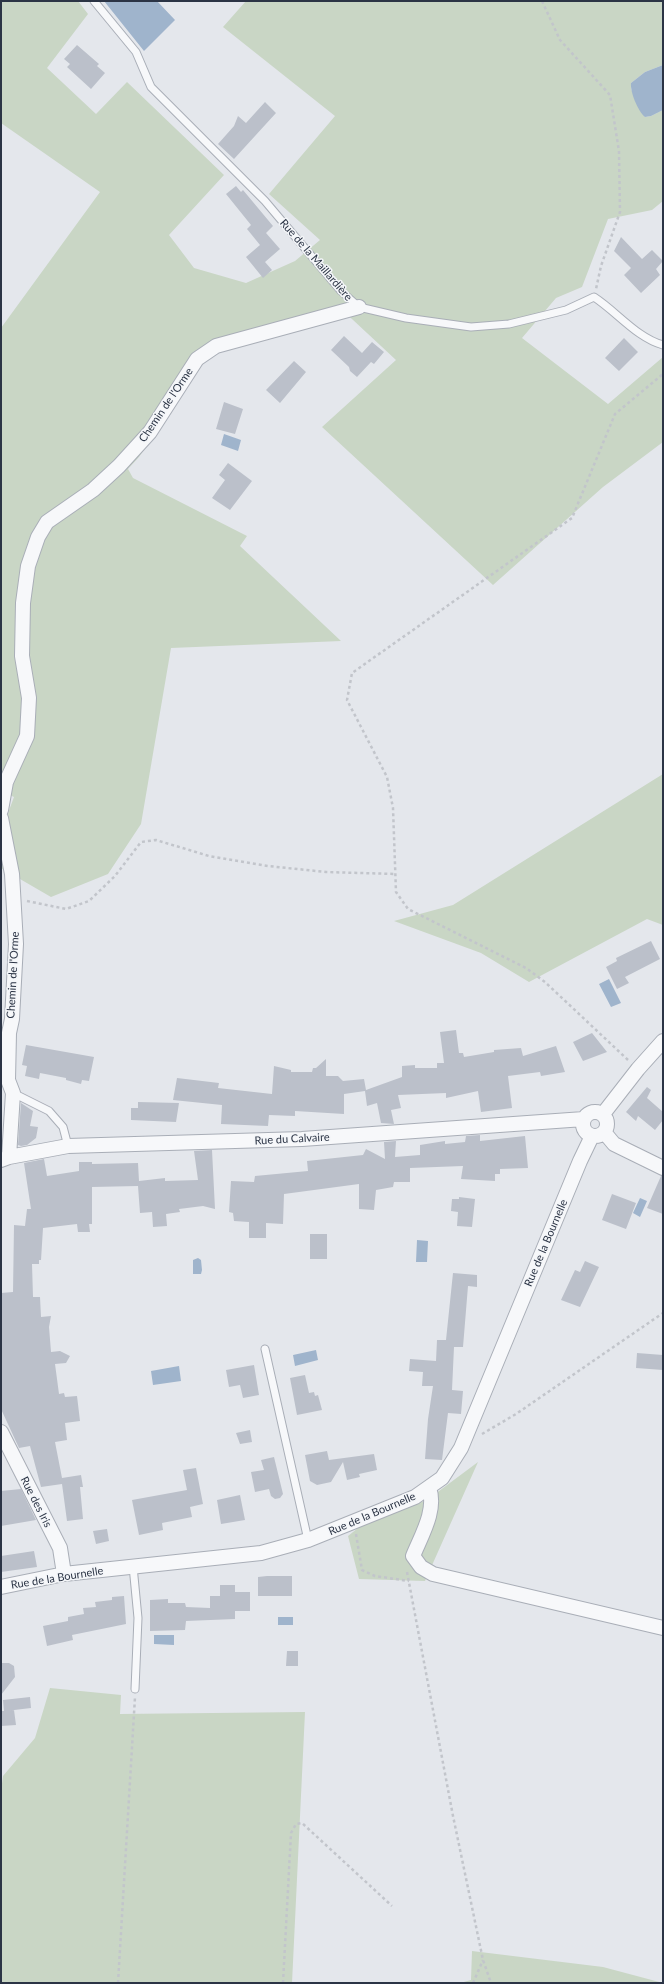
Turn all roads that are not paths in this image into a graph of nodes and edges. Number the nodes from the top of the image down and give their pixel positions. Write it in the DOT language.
graph roads {
  1 [pos="94,1"];
  2 [pos="360,307"];
  3 [pos="663,346"];
  4 [pos="1,810"];
  5 [pos="1,818"];
  6 [pos="663,1041"];
  7 [pos="13,1093"];
  8 [pos="603,1114"];
  9 [pos="584,1119"];
  10 [pos="598,1134"];
  11 [pos="68,1146"];
  12 [pos="5,1158"];
  13 [pos="663,1168"];
  14 [pos="266,1349"];
  15 [pos="1,1432"];
  16 [pos="429,1488"];
  17 [pos="308,1540"];
  18 [pos="133,1566"];
  19 [pos="64,1574"];
  20 [pos="1,1587"];
  21 [pos="663,1628"];
  22 [pos="135,1689"];
  1 -- 2 [label="lane, Rue de la Maillardière"];
  2 -- 3 [label="lane, Rue de la Maillardière"];
  2 -- 4 [label="street, Chemin de l'Orme"];
  5 -- 7 [label="street, Chemin de l'Orme"];
  6 -- 8 [label="street"];
  7 -- 11 [label="lane"];
  7 -- 12 [label="street, Chemin de l'Orme"];
  8 -- 9 [label="street"];
  8 -- 10 [label="street"];
  9 -- 10 [label="street"];
  9 -- 11 [label="street, Rue du Calvaire"];
  10 -- 13 [label="street"];
  10 -- 16 [label="street, Rue de la Bournelle"];
  11 -- 12 [label="street, Rue du Calvaire"];
  14 -- 17 [label="lane"];
  15 -- 19 [label="street, Rue des Iris"];
  16 -- 17 [label="street, Rue de la Bournelle"];
  16 -- 21 [label="street"];
  17 -- 18 [label="street, Rue de la Bournelle"];
  18 -- 19 [label="street, Rue de la Bournelle"];
  18 -- 22 [label="lane"];
  19 -- 20 [label="street, Rue de la Bournelle"];
}
